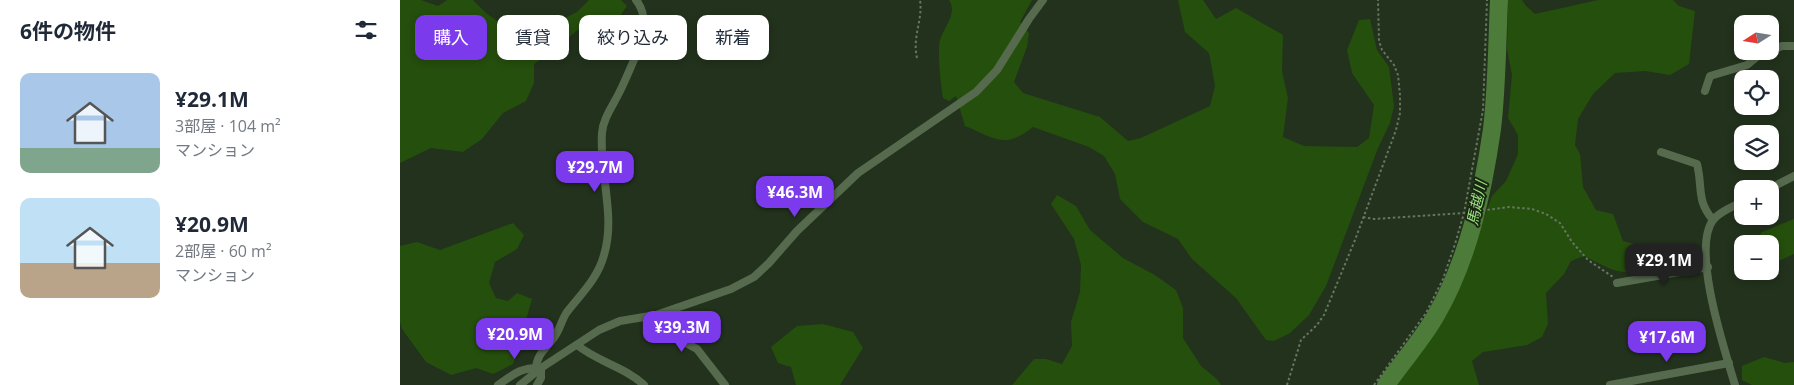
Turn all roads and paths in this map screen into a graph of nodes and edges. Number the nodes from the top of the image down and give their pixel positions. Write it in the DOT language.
graph roads {
  1 [pos="636,0"];
  2 [pos="920,0"];
  3 [pos="1043,0"];
  4 [pos="1378,0"];
  5 [pos="1486,0"];
  6 [pos="1794,46"];
  7 [pos="1779,47"];
  8 [pos="917,58"];
  9 [pos="1753,60"];
  10 [pos="1705,91"];
  11 [pos="1661,152"];
  12 [pos="1794,176"];
  13 [pos="1779,184"];
  14 [pos="1734,206"];
  15 [pos="1464,213"];
  16 [pos="1363,217"];
  17 [pos="1713,220"];
  18 [pos="1708,268"];
  19 [pos="1617,283"];
  20 [pos="656,315"];
  21 [pos="578,345"];
  22 [pos="1729,362"];
  23 [pos="538,368"];
  24 [pos="498,385"];
  25 [pos="520,385"];
  26 [pos="537,385"];
  27 [pos="644,385"];
  28 [pos="725,385"];
  29 [pos="1287,385"];
  30 [pos="1374,385"];
  31 [pos="1610,385"];
  32 [pos="1735,385"];
  1 -- 23 [label="street"];
  2 -- 8 [label="path"];
  3 -- 20 [label="street"];
  4 -- 16 [label="path"];
  5 -- 15 [label="path"];
  6 -- 7 [label="street"];
  9 -- 10 [label="street"];
  11 -- 17 [label="street"];
  12 -- 13 [label="street"];
  14 -- 17 [label="street"];
  15 -- 16 [label="path"];
  15 -- 19 [label="path"];
  15 -- 30 [label="path"];
  16 -- 29 [label="path"];
  17 -- 18 [label="street"];
  18 -- 19 [label="street"];
  18 -- 22 [label="street"];
  20 -- 21 [label="street"];
  20 -- 28 [label="street"];
  21 -- 23 [label="street"];
  21 -- 27 [label="street"];
  22 -- 31 [label="street"];
  22 -- 32 [label="street"];
  23 -- 24 [label="street"];
  23 -- 25 [label="street"];
  23 -- 26 [label="street"];
}
